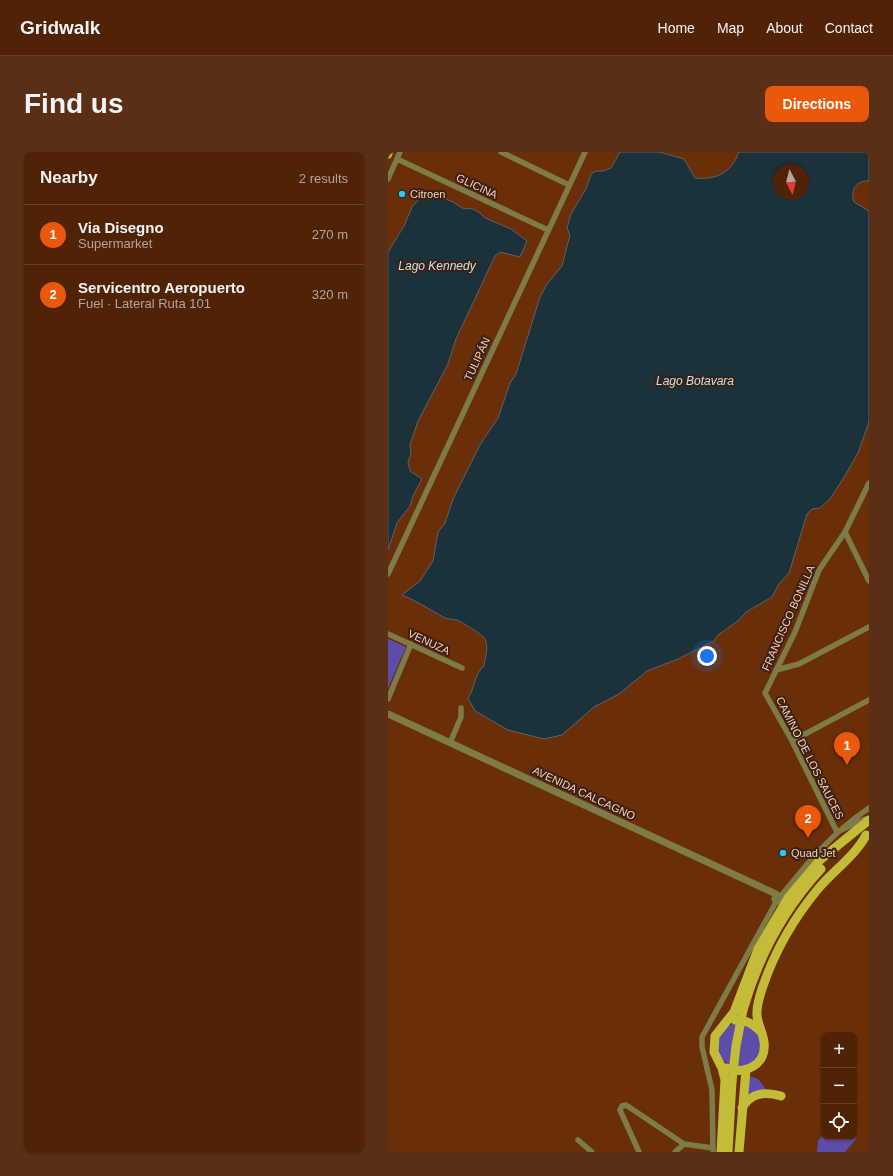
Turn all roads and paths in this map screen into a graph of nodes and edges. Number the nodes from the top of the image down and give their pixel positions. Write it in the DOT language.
graph roads {
  1 [pos="400,152"];
  2 [pos="501,152"];
  3 [pos="585,152"];
  4 [pos="397,159"];
  5 [pos="388,179"];
  6 [pos="569,185"];
  7 [pos="548,230"];
  8 [pos="869,483"];
  9 [pos="845,532"];
  10 [pos="388,574"];
  11 [pos="869,581"];
  12 [pos="869,627"];
  13 [pos="388,634"];
  14 [pos="411,644"];
  15 [pos="462,668"];
  16 [pos="776,670"];
  17 [pos="765,694"];
  18 [pos="388,698"];
  19 [pos="869,700"];
  20 [pos="461,708"];
  21 [pos="388,714"];
  22 [pos="792,741"];
  23 [pos="450,743"];
  24 [pos="869,808"];
  25 [pos="869,819"];
  26 [pos="869,824"];
  27 [pos="837,832"];
  28 [pos="868,834"];
  29 [pos="775,896"];
  30 [pos="746,1011"];
  31 [pos="725,1024"];
  32 [pos="760,1031"];
  33 [pos="714,1052"];
  34 [pos="704,1056"];
  35 [pos="720,1063"];
  36 [pos="746,1070"];
  37 [pos="735,1081"];
  38 [pos="781,1096"];
  39 [pos="742,1108"];
  40 [pos="578,1140"];
  41 [pos="684,1144"];
  42 [pos="716,1151"];
  43 [pos="592,1152"];
  44 [pos="639,1152"];
  45 [pos="675,1152"];
  46 [pos="728,1152"];
  47 [pos="734,1152"];
  48 [pos="739,1152"];
  1 -- 4 [label="street"];
  2 -- 6 [label="street"];
  3 -- 6 [label="street, TULIPÁN"];
  4 -- 5 [label="street"];
  4 -- 7 [label="street, GLICINA"];
  6 -- 7 [label="street, TULIPÁN"];
  7 -- 10 [label="street, TULIPÁN"];
  8 -- 9 [label="street, FRANCISCO BONILLA"];
  9 -- 11 [label="street"];
  9 -- 16 [label="street, FRANCISCO BONILLA"];
  12 -- 16 [label="street"];
  13 -- 14 [label="street, VENUZA"];
  14 -- 15 [label="street, VENUZA"];
  14 -- 18 [label="street"];
  16 -- 17 [label="street, FRANCISCO BONILLA"];
  17 -- 22 [label="street, CAMINO DE LOS SAUCES"];
  19 -- 22 [label="street"];
  20 -- 23 [label="street"];
  21 -- 23 [label="street, AVENIDA CALCAGNO"];
  22 -- 27 [label="street, CAMINO DE LOS SAUCES"];
  23 -- 29 [label="street, AVENIDA CALCAGNO"];
  24 -- 27 [label="street"];
  25 -- 27 [label="street"];
  25 -- 31 [label="highway"];
  26 -- 30 [label="highway"];
  27 -- 29 [label="street"];
  28 -- 30 [label="highway"];
  28 -- 32 [label="highway"];
  29 -- 34 [label="street"];
  30 -- 37 [label="highway, bridge"];
  31 -- 32 [label="highway"];
  31 -- 33 [label="highway"];
  32 -- 36 [label="highway"];
  33 -- 34 [label="street"];
  33 -- 35 [label="highway"];
  34 -- 42 [label="street"];
  35 -- 36 [label="highway"];
  35 -- 42 [label="highway"];
  36 -- 39 [label="highway"];
  37 -- 46 [label="highway"];
  37 -- 47 [label="highway"];
  38 -- 39 [label="highway"];
  39 -- 48 [label="highway"];
  40 -- 43 [label="street"];
  41 -- 42 [label="street"];
  41 -- 44 [label="street"];
  41 -- 45 [label="street"];
}
